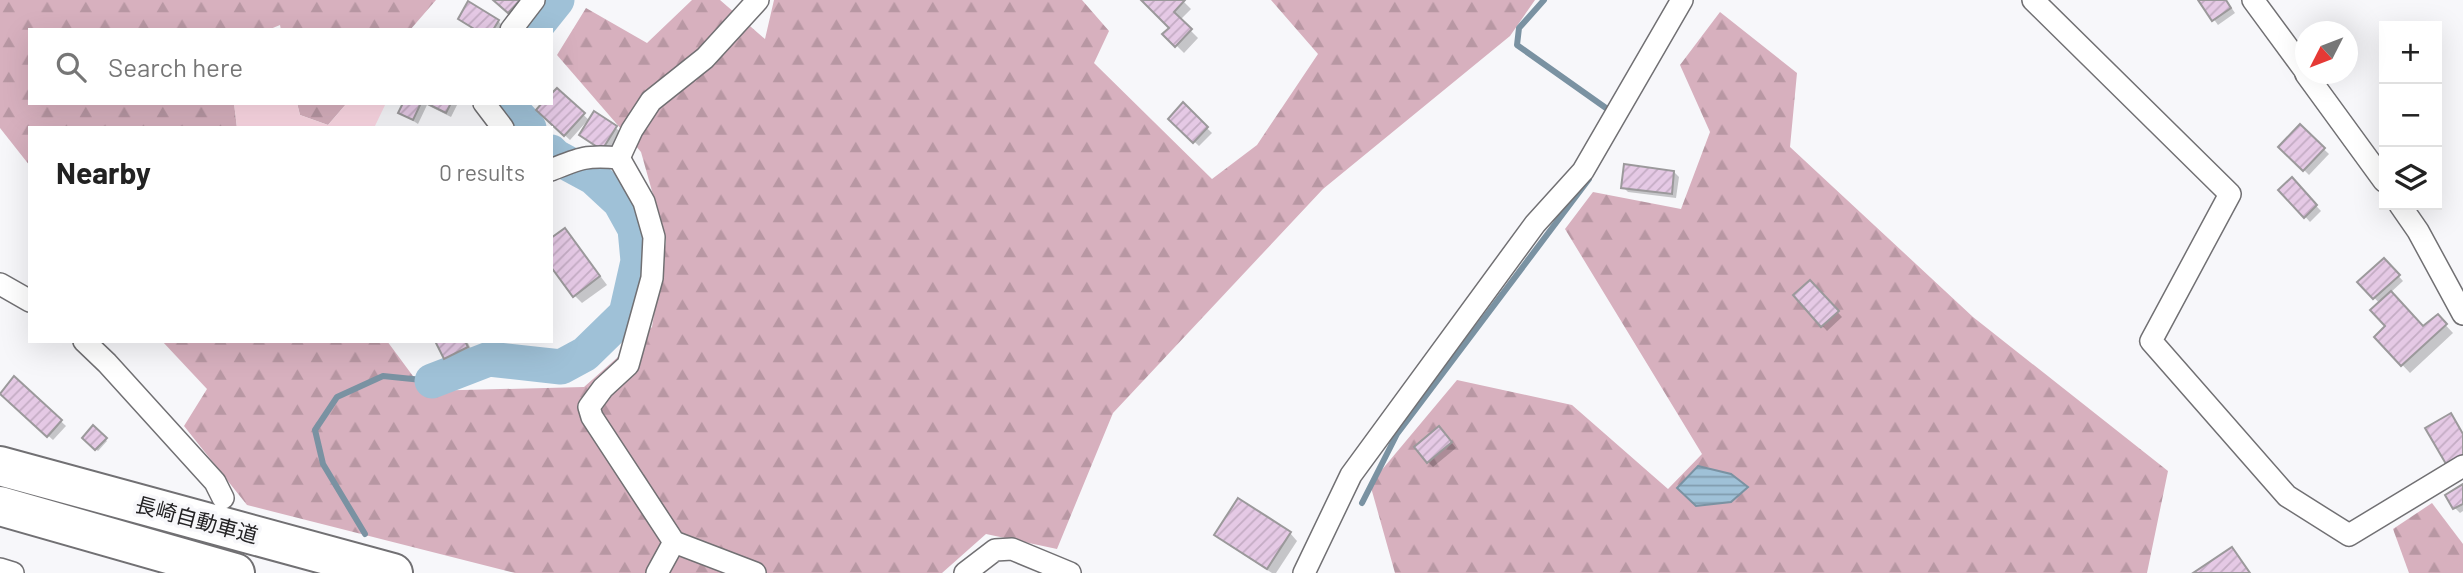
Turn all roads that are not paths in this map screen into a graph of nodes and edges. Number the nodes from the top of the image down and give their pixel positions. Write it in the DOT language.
graph roads {
  1 [pos="534,0"];
  2 [pos="758,0"];
  3 [pos="1682,0"];
  4 [pos="2033,0"];
  5 [pos="2253,0"];
  6 [pos="513,28"];
  7 [pos="2295,58"];
  8 [pos="2314,84"];
  9 [pos="486,105"];
  10 [pos="501,126"];
  11 [pos="619,158"];
  12 [pos="553,170"];
  13 [pos="2379,174"];
  14 [pos="2403,210"];
  15 [pos="0,284"];
  16 [pos="28,300"];
  17 [pos="2463,313"];
  18 [pos="85,343"];
  19 [pos="0,466"];
  20 [pos="2463,466"];
  21 [pos="223,498"];
  22 [pos="0,506"];
  23 [pos="674,542"];
  24 [pos="0,569"];
  25 [pos="13,573"];
  26 [pos="235,573"];
  27 [pos="393,573"];
  28 [pos="657,573"];
  29 [pos="755,573"];
  30 [pos="965,573"];
  31 [pos="1070,573"];
  32 [pos="1304,573"];
  1 -- 6 [label="street"];
  2 -- 11 [label="street"];
  3 -- 32 [label="street"];
  4 -- 20 [label="street"];
  5 -- 7 [label="street"];
  8 -- 13 [label="street"];
  9 -- 10 [label="street"];
  11 -- 12 [label="street"];
  11 -- 23 [label="street"];
  14 -- 17 [label="street"];
  15 -- 16 [label="street"];
  18 -- 21 [label="street"];
  19 -- 27 [label="highway, 長崎自動車道"];
  22 -- 26 [label="highway, 長崎自動車道"];
  23 -- 28 [label="street"];
  23 -- 29 [label="street"];
  24 -- 25 [label="street"];
  30 -- 31 [label="street"];
}
